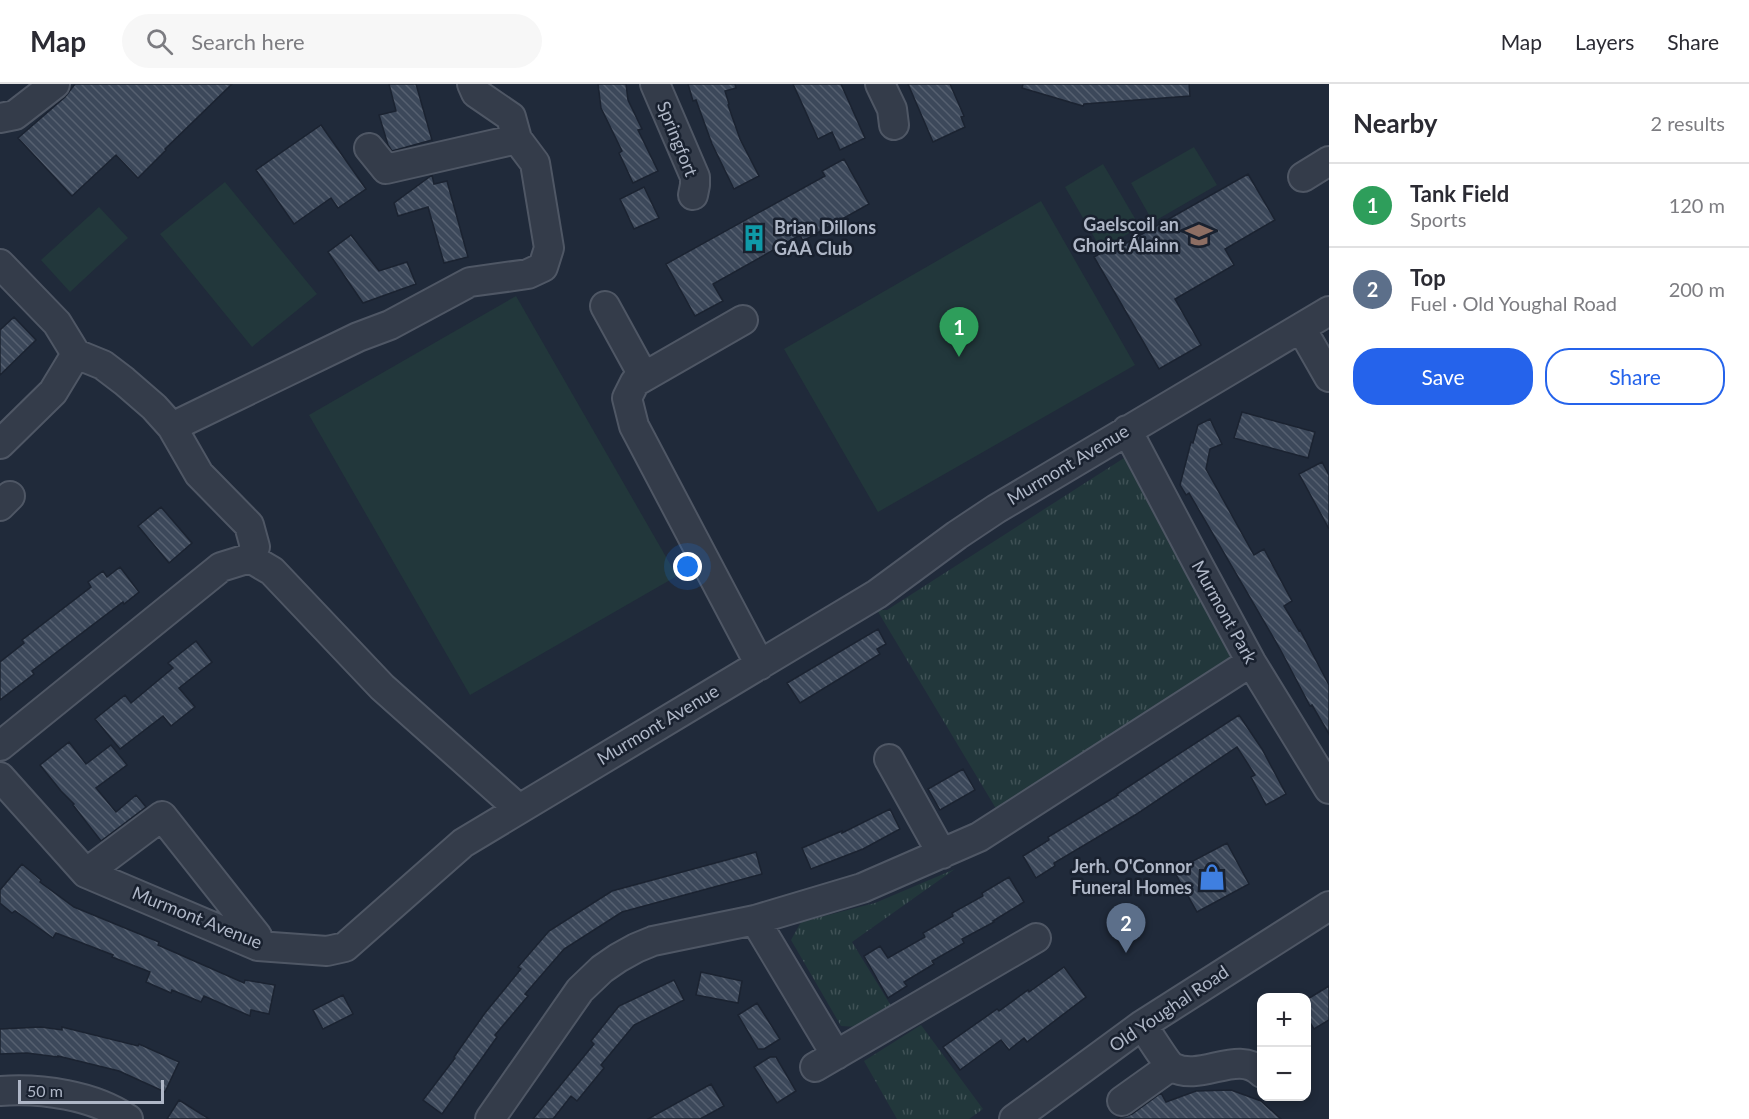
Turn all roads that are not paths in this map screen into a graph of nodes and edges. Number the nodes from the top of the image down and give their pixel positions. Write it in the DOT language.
graph roads {
  1 [pos="55,84"];
  2 [pos="472,84"];
  3 [pos="655,84"];
  4 [pos="880,84"];
  5 [pos="0,118"];
  6 [pos="894,125"];
  7 [pos="517,139"];
  8 [pos="369,148"];
  9 [pos="1329,161"];
  10 [pos="1304,177"];
  11 [pos="693,195"];
  12 [pos="0,264"];
  13 [pos="605,306"];
  14 [pos="1329,311"];
  15 [pos="743,320"];
  16 [pos="1301,327"];
  17 [pos="76,354"];
  18 [pos="644,377"];
  19 [pos="1329,377"];
  20 [pos="172,427"];
  21 [pos="1127,430"];
  22 [pos="0,444"];
  23 [pos="250,558"];
  24 [pos="1251,662"];
  25 [pos="760,665"];
  26 [pos="0,746"];
  27 [pos="889,759"];
  28 [pos="0,777"];
  29 [pos="1329,789"];
  30 [pos="519,809"];
  31 [pos="942,854"];
  32 [pos="86,873"];
  33 [pos="1329,906"];
  34 [pos="755,920"];
  35 [pos="1036,938"];
  36 [pos="258,946"];
  37 [pos="1142,1025"];
  38 [pos="1171,1066"];
  39 [pos="1257,1069"];
  40 [pos="0,1091"];
  41 [pos="1122,1101"];
  42 [pos="128,1119"];
  43 [pos="490,1119"];
  44 [pos="1014,1119"];
  1 -- 5 [label="street"];
  2 -- 7 [label="street"];
  3 -- 11 [label="street, Springfort"];
  4 -- 6 [label="street"];
  7 -- 8 [label="street"];
  7 -- 20 [label="street"];
  9 -- 10 [label="street"];
  12 -- 17 [label="street"];
  13 -- 18 [label="street"];
  14 -- 16 [label="street, Murmont Avenue"];
  15 -- 18 [label="street"];
  16 -- 19 [label="street"];
  16 -- 21 [label="street, Murmont Avenue"];
  17 -- 20 [label="street"];
  17 -- 22 [label="street"];
  18 -- 25 [label="street"];
  20 -- 23 [label="street"];
  21 -- 24 [label="street, Murmont Park"];
  21 -- 25 [label="street, Murmont Avenue"];
  23 -- 26 [label="street"];
  23 -- 30 [label="street"];
  24 -- 29 [label="street, Murmont Park"];
  24 -- 31 [label="street"];
  25 -- 30 [label="street, Murmont Avenue"];
  27 -- 31 [label="street"];
  28 -- 32 [label="street, Murmont Avenue"];
  30 -- 36 [label="street, Murmont Avenue"];
  31 -- 34 [label="street"];
  32 -- 36 [label="street, Murmont Avenue"];
  32 -- 36 [label="street"];
  33 -- 37 [label="street, Old Youghal Road"];
  34 -- 35 [label="street"];
  34 -- 43 [label="street"];
  37 -- 38 [label="street"];
  37 -- 44 [label="street, Old Youghal Road"];
  38 -- 39 [label="street"];
  38 -- 41 [label="street"];
  40 -- 42 [label="street"];
}
